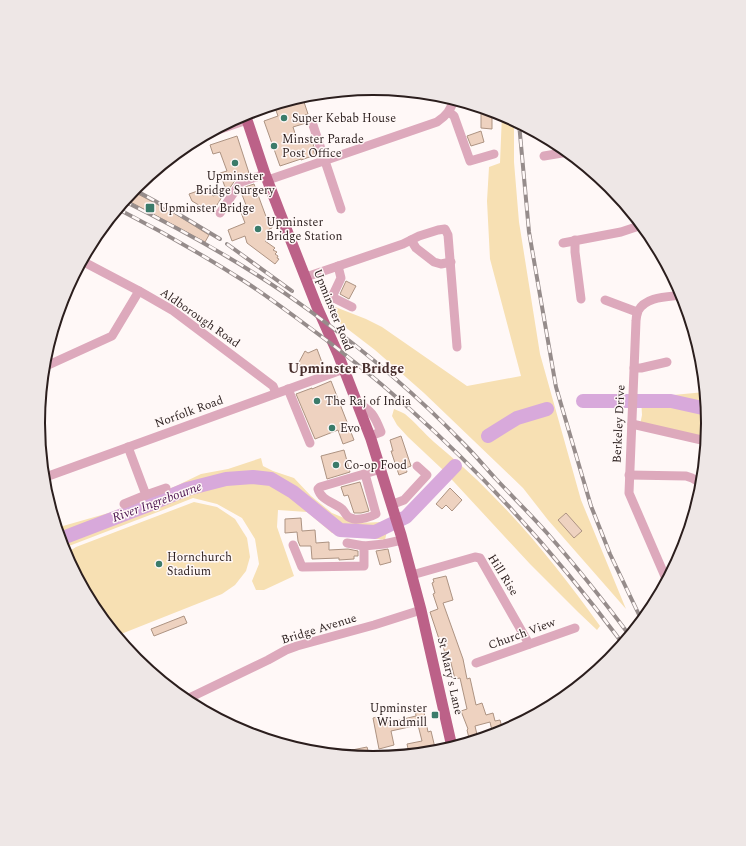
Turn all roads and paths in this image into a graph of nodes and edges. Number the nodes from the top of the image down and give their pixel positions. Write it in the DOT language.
graph roads {
  1 [pos="452,105"];
  2 [pos="449,112"];
  3 [pos="247,120"];
  4 [pos="312,122"];
  5 [pos="560,153"];
  6 [pos="494,154"];
  7 [pos="544,156"];
  8 [pos="325,161"];
  9 [pos="266,177"];
  10 [pos="341,209"];
  11 [pos="220,213"];
  12 [pos="636,227"];
  13 [pos="411,240"];
  14 [pos="575,240"];
  15 [pos="563,243"];
  16 [pos="451,262"];
  17 [pos="87,263"];
  18 [pos="338,266"];
  19 [pos="306,278"];
  20 [pos="139,291"];
  21 [pos="676,296"];
  22 [pos="581,299"];
  23 [pos="605,300"];
  24 [pos="352,307"];
  25 [pos="637,312"];
  26 [pos="457,347"];
  27 [pos="668,362"];
  28 [pos="50,363"];
  29 [pos="634,368"];
  30 [pos="344,369"];
  31 [pos="288,389"];
  32 [pos="276,393"];
  33 [pos="632,421"];
  34 [pos="700,439"];
  35 [pos="310,443"];
  36 [pos="128,447"];
  37 [pos="417,466"];
  38 [pos="381,470"];
  39 [pos="365,474"];
  40 [pos="629,475"];
  41 [pos="49,476"];
  42 [pos="696,480"];
  43 [pos="166,488"];
  44 [pos="146,495"];
  45 [pos="124,504"];
  46 [pos="393,510"];
  47 [pos="402,540"];
  48 [pos="347,543"];
  49 [pos="293,546"];
  50 [pos="364,546"];
  51 [pos="412,575"];
  52 [pos="663,575"];
  53 [pos="421,610"];
  54 [pos="575,628"];
  55 [pos="529,644"];
  56 [pos="476,663"];
  57 [pos="192,697"];
  58 [pos="451,742"];
  1 -- 2 [label="street"];
  2 -- 6 [label="street"];
  2 -- 8 [label="street"];
  3 -- 9 [label="main road, Upminster Road"];
  4 -- 8 [label="street"];
  5 -- 7 [label="street"];
  8 -- 9 [label="street"];
  8 -- 10 [label="street"];
  9 -- 11 [label="street"];
  9 -- 19 [label="main road, Upminster Road"];
  12 -- 14 [label="street"];
  13 -- 16 [label="street"];
  13 -- 16 [label="street"];
  13 -- 18 [label="street"];
  14 -- 15 [label="street"];
  14 -- 22 [label="street"];
  16 -- 26 [label="street"];
  17 -- 20 [label="street, Aldborough Road"];
  18 -- 19 [label="street"];
  18 -- 24 [label="street"];
  19 -- 30 [label="main road, Upminster Road"];
  20 -- 28 [label="street"];
  20 -- 32 [label="street, Aldborough Road"];
  21 -- 25 [label="street"];
  23 -- 25 [label="street"];
  25 -- 29 [label="street, Berkeley Drive"];
  27 -- 29 [label="street"];
  29 -- 33 [label="street, Berkeley Drive"];
  30 -- 31 [label="street, Norfolk Road"];
  30 -- 38 [label="main road, Upminster Road"];
  31 -- 32 [label="street, Norfolk Road"];
  31 -- 35 [label="street"];
  32 -- 36 [label="street, Norfolk Road"];
  33 -- 34 [label="street"];
  33 -- 40 [label="street, Berkeley Drive"];
  36 -- 41 [label="street, Norfolk Road"];
  36 -- 44 [label="street"];
  37 -- 46 [label="street"];
  38 -- 39 [label="street"];
  38 -- 46 [label="main road, Upminster Road"];
  39 -- 39 [label="street"];
  40 -- 42 [label="street"];
  40 -- 52 [label="street, Berkeley Drive"];
  43 -- 44 [label="street"];
  44 -- 45 [label="street"];
  46 -- 47 [label="main road, Upminster Road"];
  47 -- 50 [label="street"];
  47 -- 51 [label="main road, Upminster Road"];
  48 -- 50 [label="street"];
  49 -- 50 [label="street"];
  51 -- 53 [label="main road, Upminster Road"];
  51 -- 55 [label="street, Hill Rise"];
  53 -- 57 [label="street, Bridge Avenue"];
  53 -- 58 [label="main road, St Mary's Lane"];
  54 -- 55 [label="street, Church View"];
  55 -- 56 [label="street, Church View"];
}
